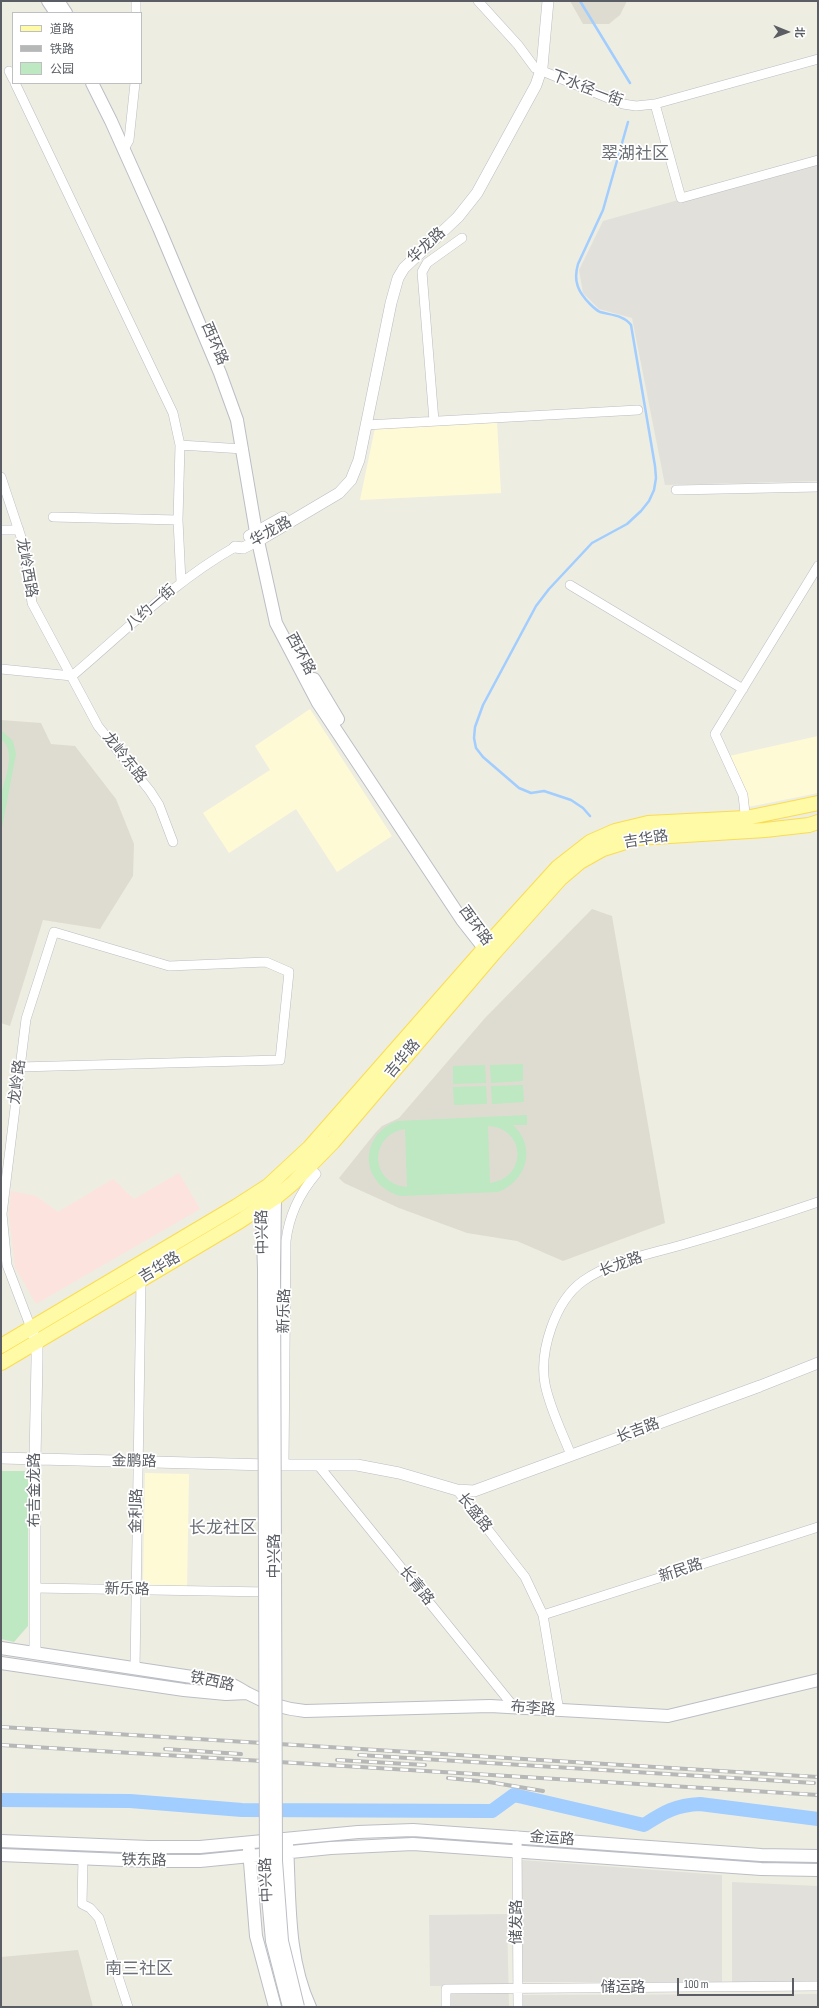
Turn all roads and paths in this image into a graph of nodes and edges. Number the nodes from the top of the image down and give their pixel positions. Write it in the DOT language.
graph roads {
  1 [pos="48,1"];
  2 [pos="58,1"];
  3 [pos="136,1"];
  4 [pos="478,1"];
  5 [pos="542,1"];
  6 [pos="548,1"];
  7 [pos="55,12"];
  8 [pos="65,12"];
  9 [pos="136,12"];
  10 [pos="818,59"];
  11 [pos="538,69"];
  12 [pos="15,84"];
  13 [pos="93,84"];
  14 [pos="100,84"];
  15 [pos="135,84"];
  16 [pos="655,104"];
  17 [pos="126,145"];
  18 [pos="818,160"];
  19 [pos="462,238"];
  20 [pos="638,410"];
  21 [pos="434,421"];
  22 [pos="366,425"];
  23 [pos="180,445"];
  24 [pos="243,449"];
  25 [pos="1,476"];
  26 [pos="818,487"];
  27 [pos="676,490"];
  28 [pos="53,516"];
  29 [pos="178,520"];
  30 [pos="1,530"];
  31 [pos="19,530"];
  32 [pos="260,534"];
  33 [pos="235,547"];
  34 [pos="818,566"];
  35 [pos="181,582"];
  36 [pos="570,584"];
  37 [pos="1,669"];
  38 [pos="72,676"];
  39 [pos="742,689"];
  40 [pos="818,803"];
  41 [pos="818,822"];
  42 [pos="746,825"];
  43 [pos="173,842"];
  44 [pos="489,948"];
  45 [pos="19,1067"];
  46 [pos="309,1167"];
  47 [pos="268,1186"];
  48 [pos="275,1198"];
  49 [pos="818,1202"];
  50 [pos="262,1207"];
  51 [pos="269,1268"];
  52 [pos="141,1280"];
  53 [pos="31,1328"];
  54 [pos="37,1342"];
  55 [pos="1,1346"];
  56 [pos="1,1363"];
  57 [pos="818,1363"];
  58 [pos="571,1455"];
  59 [pos="1,1458"];
  60 [pos="35,1459"];
  61 [pos="138,1462"];
  62 [pos="275,1465"];
  63 [pos="318,1465"];
  64 [pos="457,1490"];
  65 [pos="818,1527"];
  66 [pos="35,1588"];
  67 [pos="136,1590"];
  68 [pos="268,1592"];
  69 [pos="543,1615"];
  70 [pos="1,1648"];
  71 [pos="36,1653"];
  72 [pos="1,1663"];
  73 [pos="116,1667"];
  74 [pos="135,1669"];
  75 [pos="114,1680"];
  76 [pos="818,1680"];
  77 [pos="247,1693"];
  78 [pos="270,1703"];
  79 [pos="514,1707"];
  80 [pos="559,1711"];
  81 [pos="516,1836"];
  82 [pos="287,1839"];
  83 [pos="1,1841"];
  84 [pos="248,1843"];
  85 [pos="517,1850"];
  86 [pos="288,1853"];
  87 [pos="1,1855"];
  88 [pos="818,1856"];
  89 [pos="249,1857"];
  90 [pos="83,1858"];
  91 [pos="818,1870"];
  92 [pos="818,1986"];
  93 [pos="518,1988"];
  94 [pos="128,2007"];
  95 [pos="276,2007"];
  96 [pos="289,2007"];
  97 [pos="298,2007"];
  98 [pos="310,2007"];
  99 [pos="446,2007"];
  100 [pos="518,2007"];
  1 -- 7 [label="main road"];
  2 -- 8 [label="main road"];
  3 -- 9 [label="street"];
  4 -- 11 [label="street, 下水径一街"];
  5 -- 11 [label="street, 华龙路"];
  6 -- 11 [label="street, 华龙路"];
  10 -- 16 [label="street, 下水径一街"];
  11 -- 16 [label="street, 下水径一街"];
  11 -- 22 [label="street, 华龙路"];
  11 -- 32 [label="street, 华龙路"];
  12 -- 23 [label="street"];
  13 -- 17 [label="main road, 西环路"];
  14 -- 17 [label="main road, 西环路"];
  15 -- 17 [label="street"];
  16 -- 18 [label="street"];
  17 -- 24 [label="main road, 西环路"];
  17 -- 32 [label="main road, 西环路"];
  19 -- 21 [label="street"];
  20 -- 21 [label="street"];
  21 -- 22 [label="street"];
  22 -- 32 [label="street, 华龙路"];
  23 -- 24 [label="street"];
  23 -- 29 [label="street"];
  24 -- 32 [label="main road, 西环路"];
  25 -- 31 [label="street, 龙岭西路"];
  26 -- 27 [label="street"];
  28 -- 29 [label="street"];
  29 -- 35 [label="street"];
  30 -- 31 [label="street"];
  31 -- 38 [label="street, 龙岭西路"];
  32 -- 33 [label="street, 华龙路"];
  32 -- 44 [label="main road, 西环路"];
  33 -- 35 [label="street, 八约一街"];
  34 -- 39 [label="street"];
  35 -- 38 [label="street, 八约一街"];
  36 -- 39 [label="street"];
  37 -- 38 [label="street"];
  38 -- 43 [label="street, 龙岭东路"];
  39 -- 42 [label="street"];
  40 -- 42 [label="main road, 吉华路"];
  41 -- 42 [label="main road, 吉华路"];
  42 -- 44 [label="main road, 吉华路"];
  44 -- 46 [label="main road, 吉华路"];
  44 -- 47 [label="main road, 吉华路"];
  45 -- 45 [label="street, 龙岭路"];
  45 -- 53 [label="street, 龙岭路"];
  46 -- 48 [label="main road, 吉华路"];
  46 -- 62 [label="street, 新乐路"];
  47 -- 48 [label="main road, 中兴路"];
  47 -- 50 [label="main road, 中兴路"];
  47 -- 53 [label="main road, 吉华路"];
  48 -- 50 [label="main road, 吉华路"];
  48 -- 51 [label="main road, 中兴路"];
  49 -- 58 [label="street, 长龙路"];
  50 -- 51 [label="main road, 中兴路"];
  50 -- 52 [label="main road, 吉华路"];
  51 -- 96 [label="main road, 中兴路, bridge"];
  51 -- 97 [label="main road, 中兴路, bridge"];
  52 -- 54 [label="main road, 吉华路"];
  52 -- 61 [label="street, 金利路"];
  53 -- 54 [label="street, 布吉金龙路"];
  53 -- 55 [label="main road, 吉华路"];
  54 -- 56 [label="main road, 吉华路"];
  54 -- 60 [label="street, 布吉金龙路"];
  57 -- 58 [label="street, 长吉路"];
  58 -- 64 [label="street, 长吉路"];
  59 -- 60 [label="street, 金鹏路"];
  60 -- 61 [label="street, 金鹏路"];
  60 -- 66 [label="street, 布吉金龙路"];
  61 -- 62 [label="street, 金鹏路"];
  61 -- 67 [label="street, 金利路"];
  62 -- 63 [label="street, 长盛路"];
  62 -- 68 [label="street"];
  62 -- 78 [label="street"];
  63 -- 64 [label="street, 长盛路"];
  63 -- 79 [label="street, 长青路"];
  64 -- 69 [label="street, 长盛路"];
  65 -- 69 [label="street, 新民路"];
  66 -- 67 [label="street, 新乐路"];
  66 -- 71 [label="street, 布吉金龙路"];
  67 -- 68 [label="street, 新乐路"];
  67 -- 74 [label="street, 金利路"];
  68 -- 78 [label="street"];
  69 -- 80 [label="street, 长盛路"];
  70 -- 71 [label="main road, 铁西路"];
  71 -- 73 [label="main road, 铁西路"];
  72 -- 75 [label="main road, 铁西路"];
  73 -- 74 [label="main road, 铁西路"];
  73 -- 75 [label="main road"];
  74 -- 77 [label="main road, 铁西路"];
  75 -- 77 [label="main road, 铁西路"];
  76 -- 80 [label="main road, 布李路"];
  77 -- 78 [label="main road, 布李路"];
  78 -- 79 [label="main road, 布李路"];
  79 -- 80 [label="main road, 布李路"];
  81 -- 82 [label="main road, 金运路"];
  81 -- 85 [label="street, 储发路"];
  81 -- 88 [label="main road, 金运路"];
  82 -- 84 [label="main road, 铁东路"];
  82 -- 86 [label="main road"];
  83 -- 84 [label="main road, 铁东路"];
  84 -- 89 [label="main road"];
  85 -- 86 [label="main road, 金运路"];
  85 -- 91 [label="main road, 金运路"];
  85 -- 93 [label="street, 储发路"];
  86 -- 89 [label="main road, 铁东路"];
  86 -- 98 [label="main road"];
  87 -- 90 [label="main road, 铁东路"];
  89 -- 90 [label="main road, 铁东路"];
  89 -- 95 [label="main road"];
  90 -- 94 [label="street"];
  92 -- 93 [label="street, 储运路"];
  93 -- 99 [label="street, 储运路"];
  93 -- 100 [label="street, 储发路"];
}
